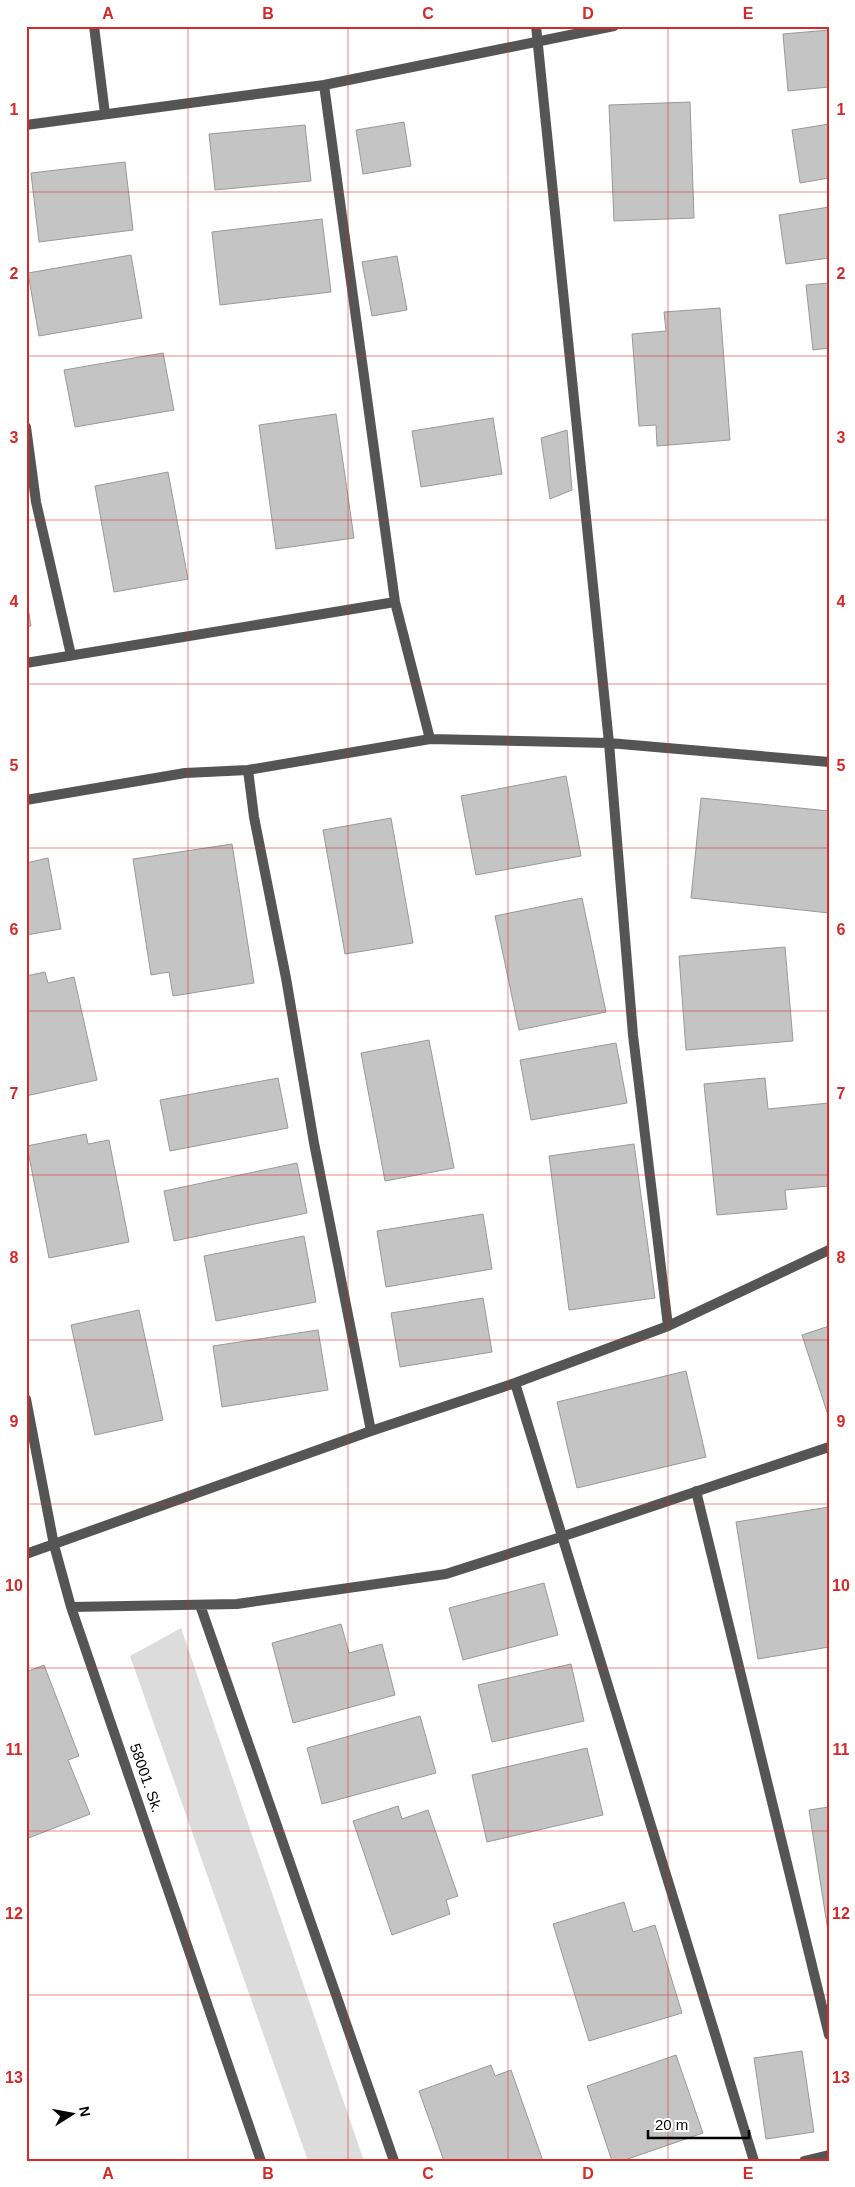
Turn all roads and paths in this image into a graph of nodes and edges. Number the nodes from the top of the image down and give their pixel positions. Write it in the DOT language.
graph roads {
  1 [pos="94,26"];
  2 [pos="536,26"];
  3 [pos="614,26"];
  4 [pos="537,42"];
  5 [pos="324,85"];
  6 [pos="105,114"];
  7 [pos="26,125"];
  8 [pos="26,428"];
  9 [pos="395,602"];
  10 [pos="71,655"];
  11 [pos="26,663"];
  12 [pos="430,739"];
  13 [pos="609,743"];
  14 [pos="829,762"];
  15 [pos="248,770"];
  16 [pos="26,800"];
  17 [pos="829,1250"];
  18 [pos="668,1326"];
  19 [pos="515,1383"];
  20 [pos="26,1399"];
  21 [pos="371,1431"];
  22 [pos="829,1447"];
  23 [pos="696,1491"];
  24 [pos="561,1537"];
  25 [pos="54,1545"];
  26 [pos="26,1554"];
  27 [pos="200,1604"];
  28 [pos="71,1607"];
  29 [pos="829,2035"];
  30 [pos="829,2155"];
  31 [pos="261,2161"];
  32 [pos="394,2161"];
  33 [pos="754,2161"];
  34 [pos="804,2161"];
  1 -- 6 [label="street"];
  2 -- 4 [label="street"];
  3 -- 4 [label="street"];
  4 -- 5 [label="street"];
  4 -- 13 [label="street"];
  5 -- 6 [label="street"];
  5 -- 9 [label="street"];
  6 -- 7 [label="street"];
  8 -- 10 [label="street"];
  9 -- 10 [label="street"];
  9 -- 12 [label="street"];
  10 -- 11 [label="street"];
  12 -- 13 [label="street"];
  12 -- 15 [label="street"];
  13 -- 14 [label="street"];
  13 -- 18 [label="street"];
  15 -- 16 [label="street"];
  15 -- 21 [label="street"];
  17 -- 18 [label="street"];
  18 -- 19 [label="street"];
  19 -- 21 [label="street"];
  19 -- 24 [label="street"];
  20 -- 25 [label="street, 58001. Sk."];
  21 -- 25 [label="street"];
  22 -- 23 [label="street"];
  23 -- 24 [label="street"];
  23 -- 29 [label="street"];
  24 -- 27 [label="street"];
  24 -- 33 [label="street"];
  25 -- 26 [label="street"];
  25 -- 28 [label="street, 58001. Sk."];
  27 -- 28 [label="street"];
  27 -- 32 [label="street"];
  28 -- 31 [label="street, 58001. Sk."];
  30 -- 34 [label="street"];
}
